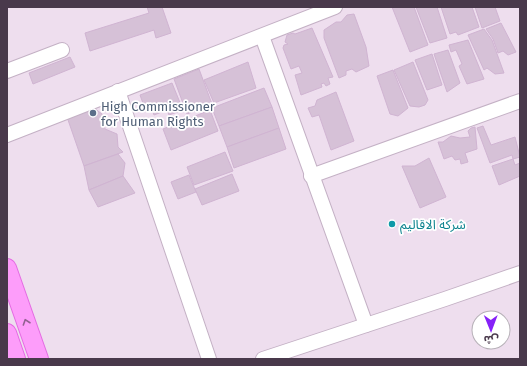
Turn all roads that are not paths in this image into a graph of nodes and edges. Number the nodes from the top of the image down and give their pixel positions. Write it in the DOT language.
graph roads {
  1 [pos="335,7"];
  2 [pos="262,36"];
  3 [pos="62,50"];
  4 [pos="7,71"];
  5 [pos="118,92"];
  6 [pos="520,101"];
  7 [pos="7,135"];
  8 [pos="311,176"];
  9 [pos="7,268"];
  10 [pos="520,273"];
  11 [pos="366,325"];
  12 [pos="7,333"];
  13 [pos="16,359"];
  14 [pos="39,359"];
  15 [pos="209,359"];
  16 [pos="263,359"];
  1 -- 2 [label="street"];
  2 -- 5 [label="street"];
  2 -- 8 [label="street"];
  3 -- 4 [label="street"];
  5 -- 7 [label="street"];
  5 -- 15 [label="street"];
  6 -- 8 [label="street"];
  8 -- 11 [label="street"];
  14 -- 9 [label="main road, one-way"];
  10 -- 11 [label="street"];
  11 -- 16 [label="street"];
  12 -- 13 [label="main road"];
}
